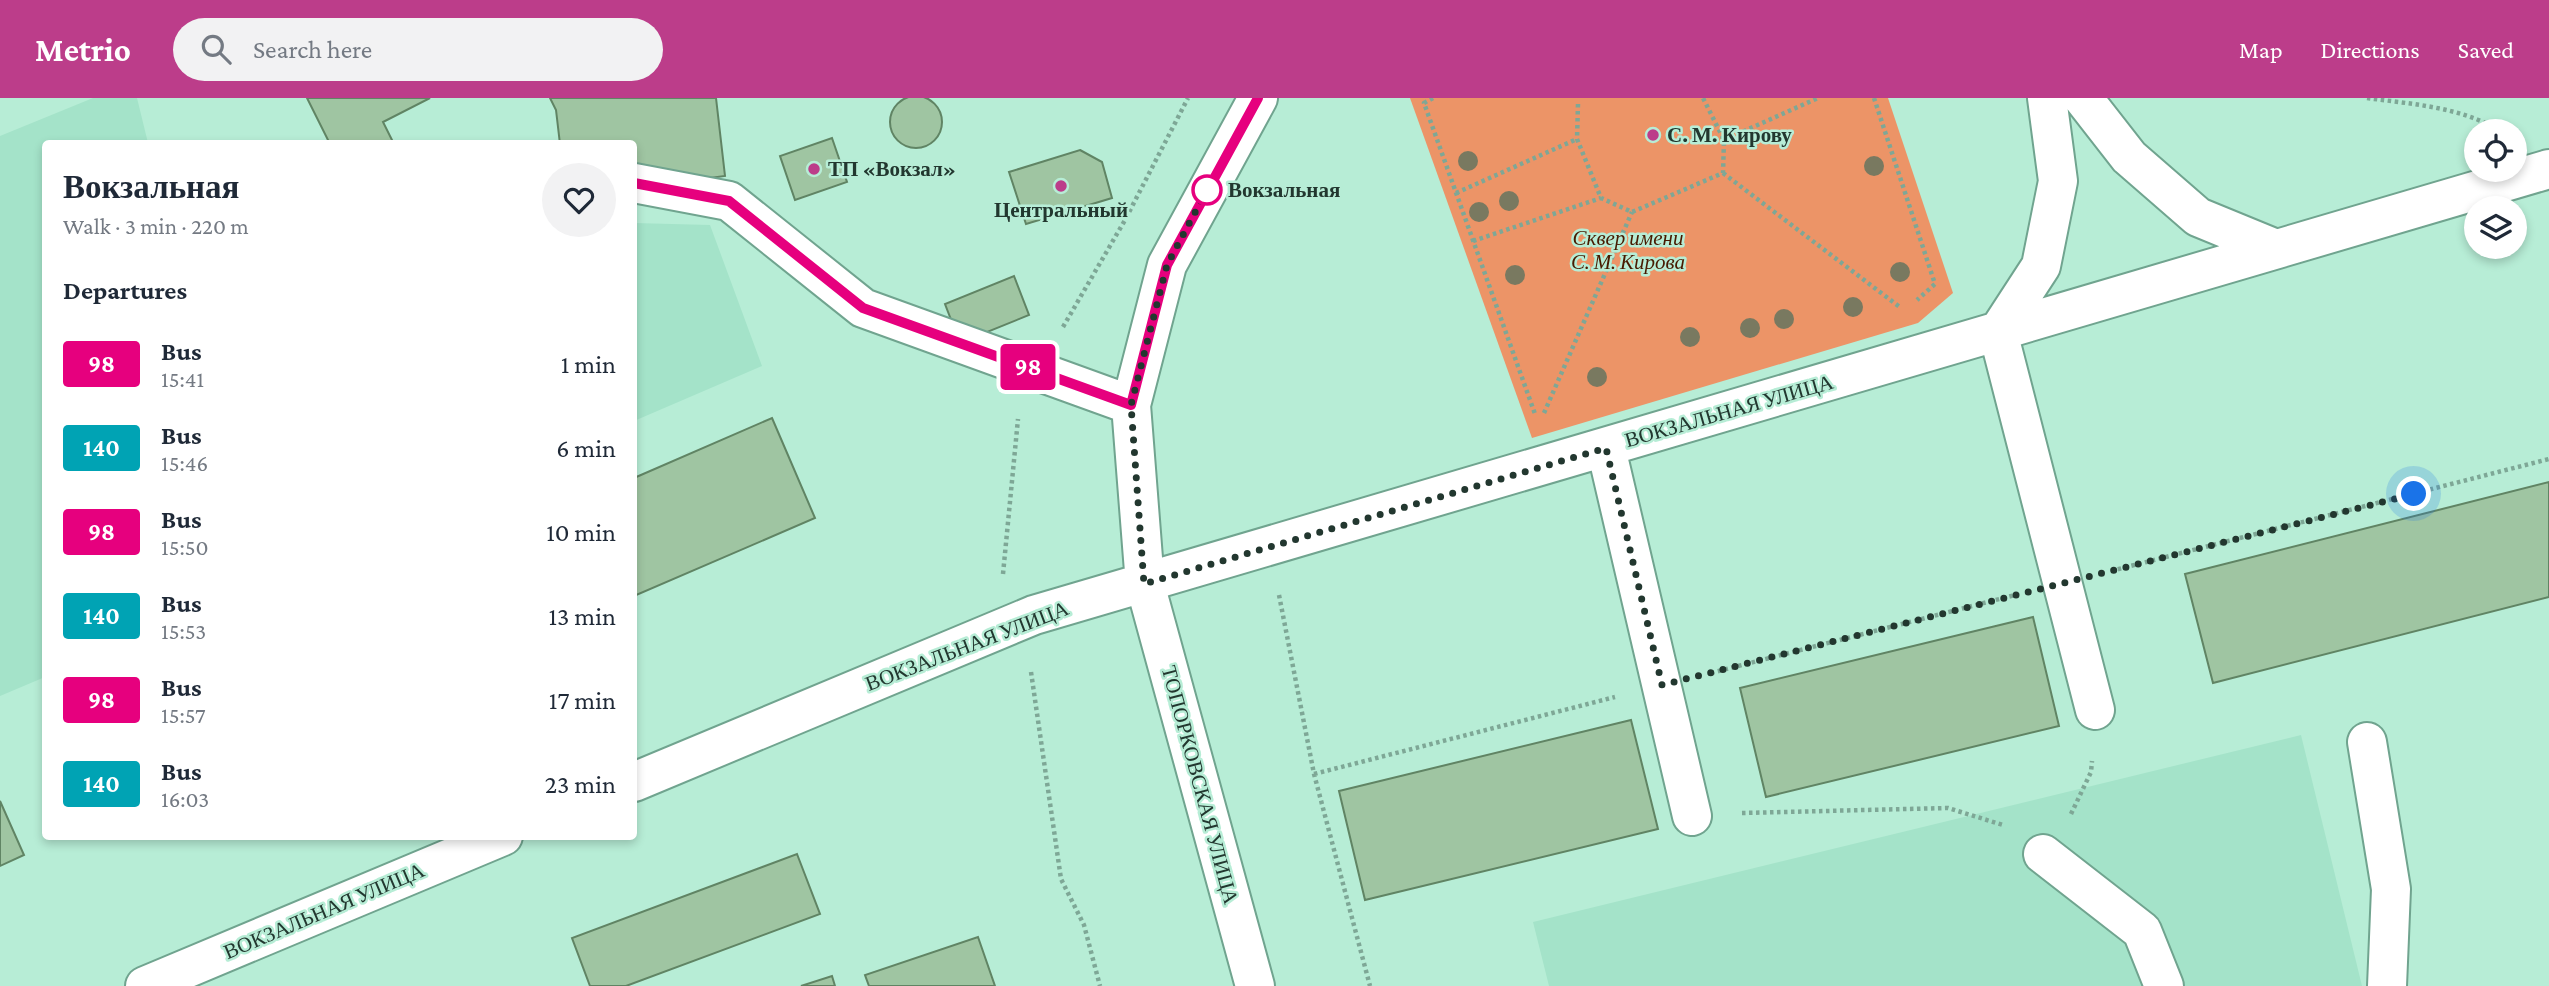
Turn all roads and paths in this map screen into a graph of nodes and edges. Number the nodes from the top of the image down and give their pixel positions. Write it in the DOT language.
graph roads {
  1 [pos="1258,98"];
  2 [pos="1433,98"];
  3 [pos="1703,98"];
  4 [pos="1818,98"];
  5 [pos="1874,98"];
  6 [pos="2047,98"];
  7 [pos="2083,98"];
  8 [pos="2367,98"];
  9 [pos="1578,104"];
  10 [pos="2473,119"];
  11 [pos="1577,139"];
  12 [pos="1724,139"];
  13 [pos="2549,169"];
  14 [pos="1723,173"];
  15 [pos="637,184"];
  16 [pos="1456,192"];
  17 [pos="1601,198"];
  18 [pos="1632,212"];
  19 [pos="1473,241"];
  20 [pos="2276,249"];
  21 [pos="1915,302"];
  22 [pos="1899,316"];
  23 [pos="1998,332"];
  24 [pos="1131,405"];
  25 [pos="1606,448"];
  26 [pos="2549,459"];
  27 [pos="1276,583"];
  28 [pos="2062,583"];
  29 [pos="1144,584"];
  30 [pos="1031,671"];
  31 [pos="1662,685"];
  32 [pos="2095,710"];
  33 [pos="2367,743"];
  34 [pos="1314,774"];
  35 [pos="637,781"];
  36 [pos="1692,816"];
  37 [pos="493,840"];
  38 [pos="2043,854"];
  39 [pos="145,986"];
  40 [pos="1100,986"];
  41 [pos="1255,986"];
  42 [pos="1370,986"];
  43 [pos="2164,986"];
  44 [pos="2387,986"];
  1 -- 24 [label="street, ТОПОРКОВСКАЯ УЛИЦА"];
  2 -- 16 [label="path"];
  3 -- 12 [label="path"];
  4 -- 12 [label="path"];
  5 -- 21 [label="path"];
  6 -- 23 [label="street"];
  7 -- 20 [label="street"];
  8 -- 10 [label="path"];
  9 -- 11 [label="path"];
  11 -- 16 [label="path"];
  11 -- 17 [label="path"];
  12 -- 14 [label="path"];
  13 -- 20 [label="street, ВОКЗАЛЬНАЯ УЛИЦА"];
  14 -- 18 [label="path"];
  14 -- 22 [label="path"];
  15 -- 24 [label="street"];
  16 -- 19 [label="path"];
  17 -- 18 [label="path"];
  17 -- 19 [label="path"];
  18 -- 19 [label="path"];
  20 -- 23 [label="street, ВОКЗАЛЬНАЯ УЛИЦА"];
  23 -- 25 [label="street, ВОКЗАЛЬНАЯ УЛИЦА"];
  23 -- 28 [label="street"];
  24 -- 29 [label="street, ТОПОРКОВСКАЯ УЛИЦА"];
  25 -- 29 [label="street, ВОКЗАЛЬНАЯ УЛИЦА"];
  25 -- 31 [label="street"];
  26 -- 28 [label="path"];
  27 -- 34 [label="path"];
  28 -- 31 [label="path"];
  28 -- 32 [label="street"];
  29 -- 35 [label="street, ВОКЗАЛЬНАЯ УЛИЦА"];
  29 -- 41 [label="street, ТОПОРКОВСКАЯ УЛИЦА"];
  30 -- 40 [label="path"];
  31 -- 34 [label="path"];
  31 -- 36 [label="street"];
  32 -- 38 [label="path"];
  33 -- 44 [label="street"];
  34 -- 42 [label="path"];
  36 -- 38 [label="path"];
  37 -- 39 [label="street, ВОКЗАЛЬНАЯ УЛИЦА"];
  38 -- 43 [label="street"];
}
